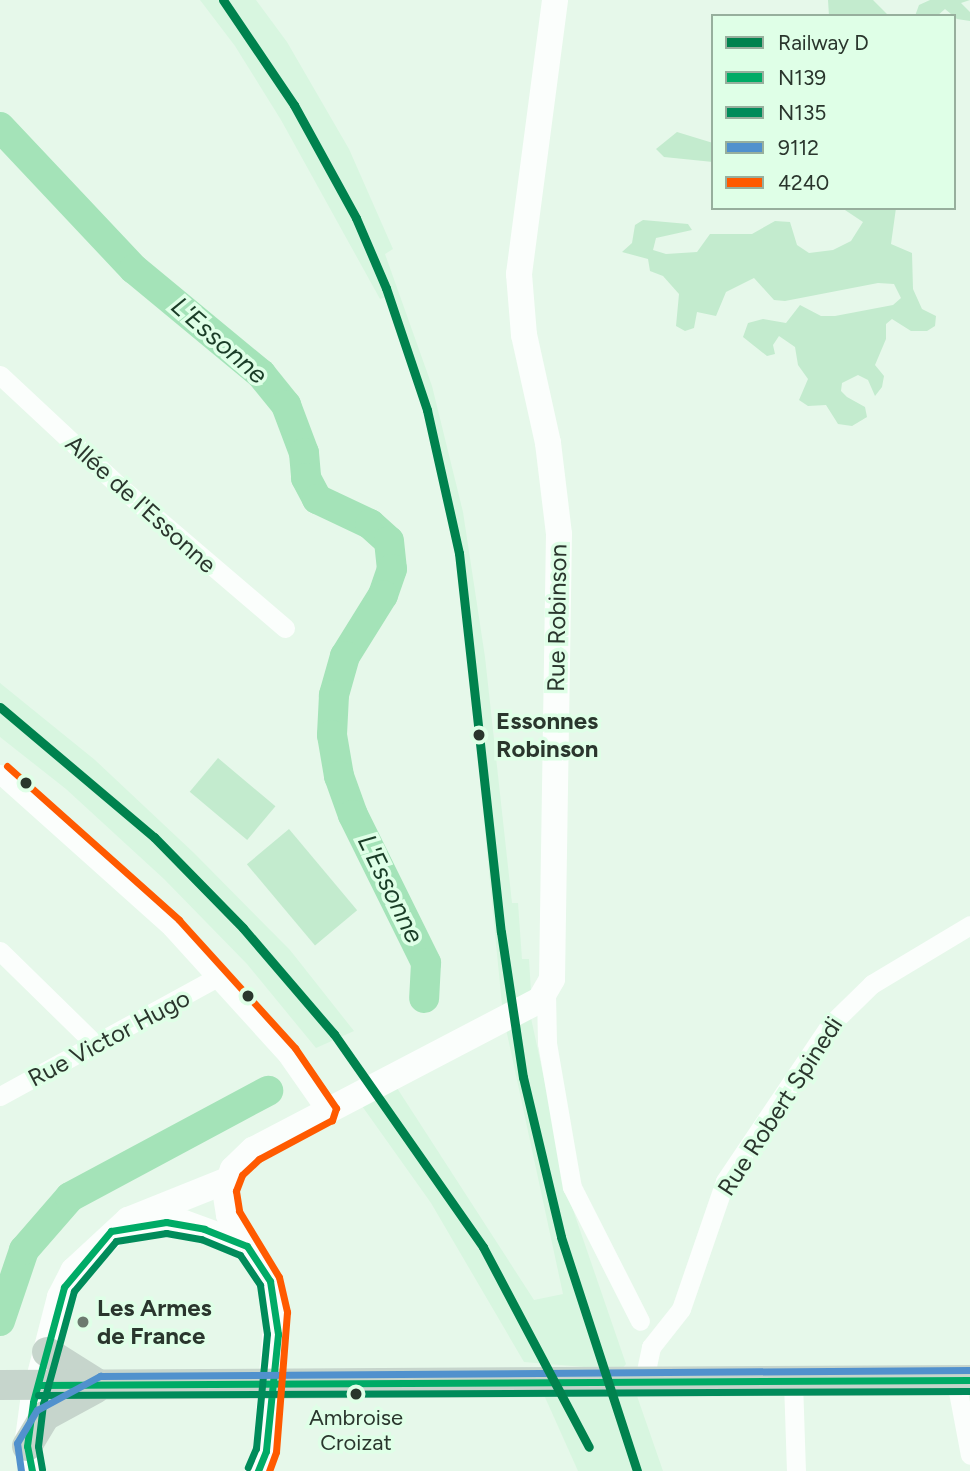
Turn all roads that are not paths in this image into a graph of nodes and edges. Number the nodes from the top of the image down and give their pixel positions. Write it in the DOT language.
graph roads {
  1 [pos="555,0"];
  2 [pos="0,375"];
  3 [pos="285,628"];
  4 [pos="0,774"];
  5 [pos="970,925"];
  6 [pos="0,951"];
  7 [pos="217,977"];
  8 [pos="546,994"];
  9 [pos="96,1045"];
  10 [pos="0,1096"];
  11 [pos="326,1111"];
  12 [pos="228,1180"];
  13 [pos="111,1231"];
  14 [pos="247,1246"];
  15 [pos="640,1321"];
  16 [pos="47,1352"];
  17 [pos="644,1380"];
  18 [pos="793,1381"];
  19 [pos="963,1381"];
  20 [pos="19,1385"];
  21 [pos="101,1386"];
  22 [pos="970,1455"];
  23 [pos="29,1458"];
  24 [pos="258,1471"];
  25 [pos="796,1471"];
  1 -- 8 [label="street, Rue Robinson"];
  2 -- 3 [label="street, Allée de l'Essonne"];
  4 -- 7 [label="street"];
  5 -- 17 [label="street, Rue Robert Spinedi"];
  6 -- 9 [label="street"];
  7 -- 9 [label="street, Rue Victor Hugo"];
  7 -- 11 [label="street"];
  8 -- 11 [label="street"];
  8 -- 15 [label="street"];
  9 -- 10 [label="street, Rue Victor Hugo"];
  11 -- 12 [label="street"];
  12 -- 13 [label="street"];
  12 -- 14 [label="street"];
  13 -- 14 [label="street"];
  13 -- 16 [label="street"];
  14 -- 24 [label="street"];
  16 -- 20 [label="street"];
  16 -- 21 [label="main road"];
  17 -- 18 [label="main road"];
  17 -- 21 [label="main road"];
  18 -- 19 [label="main road"];
  18 -- 25 [label="street"];
  19 -- 22 [label="street"];
  20 -- 21 [label="main road"];
  20 -- 23 [label="street"];
  21 -- 23 [label="main road"];
}
